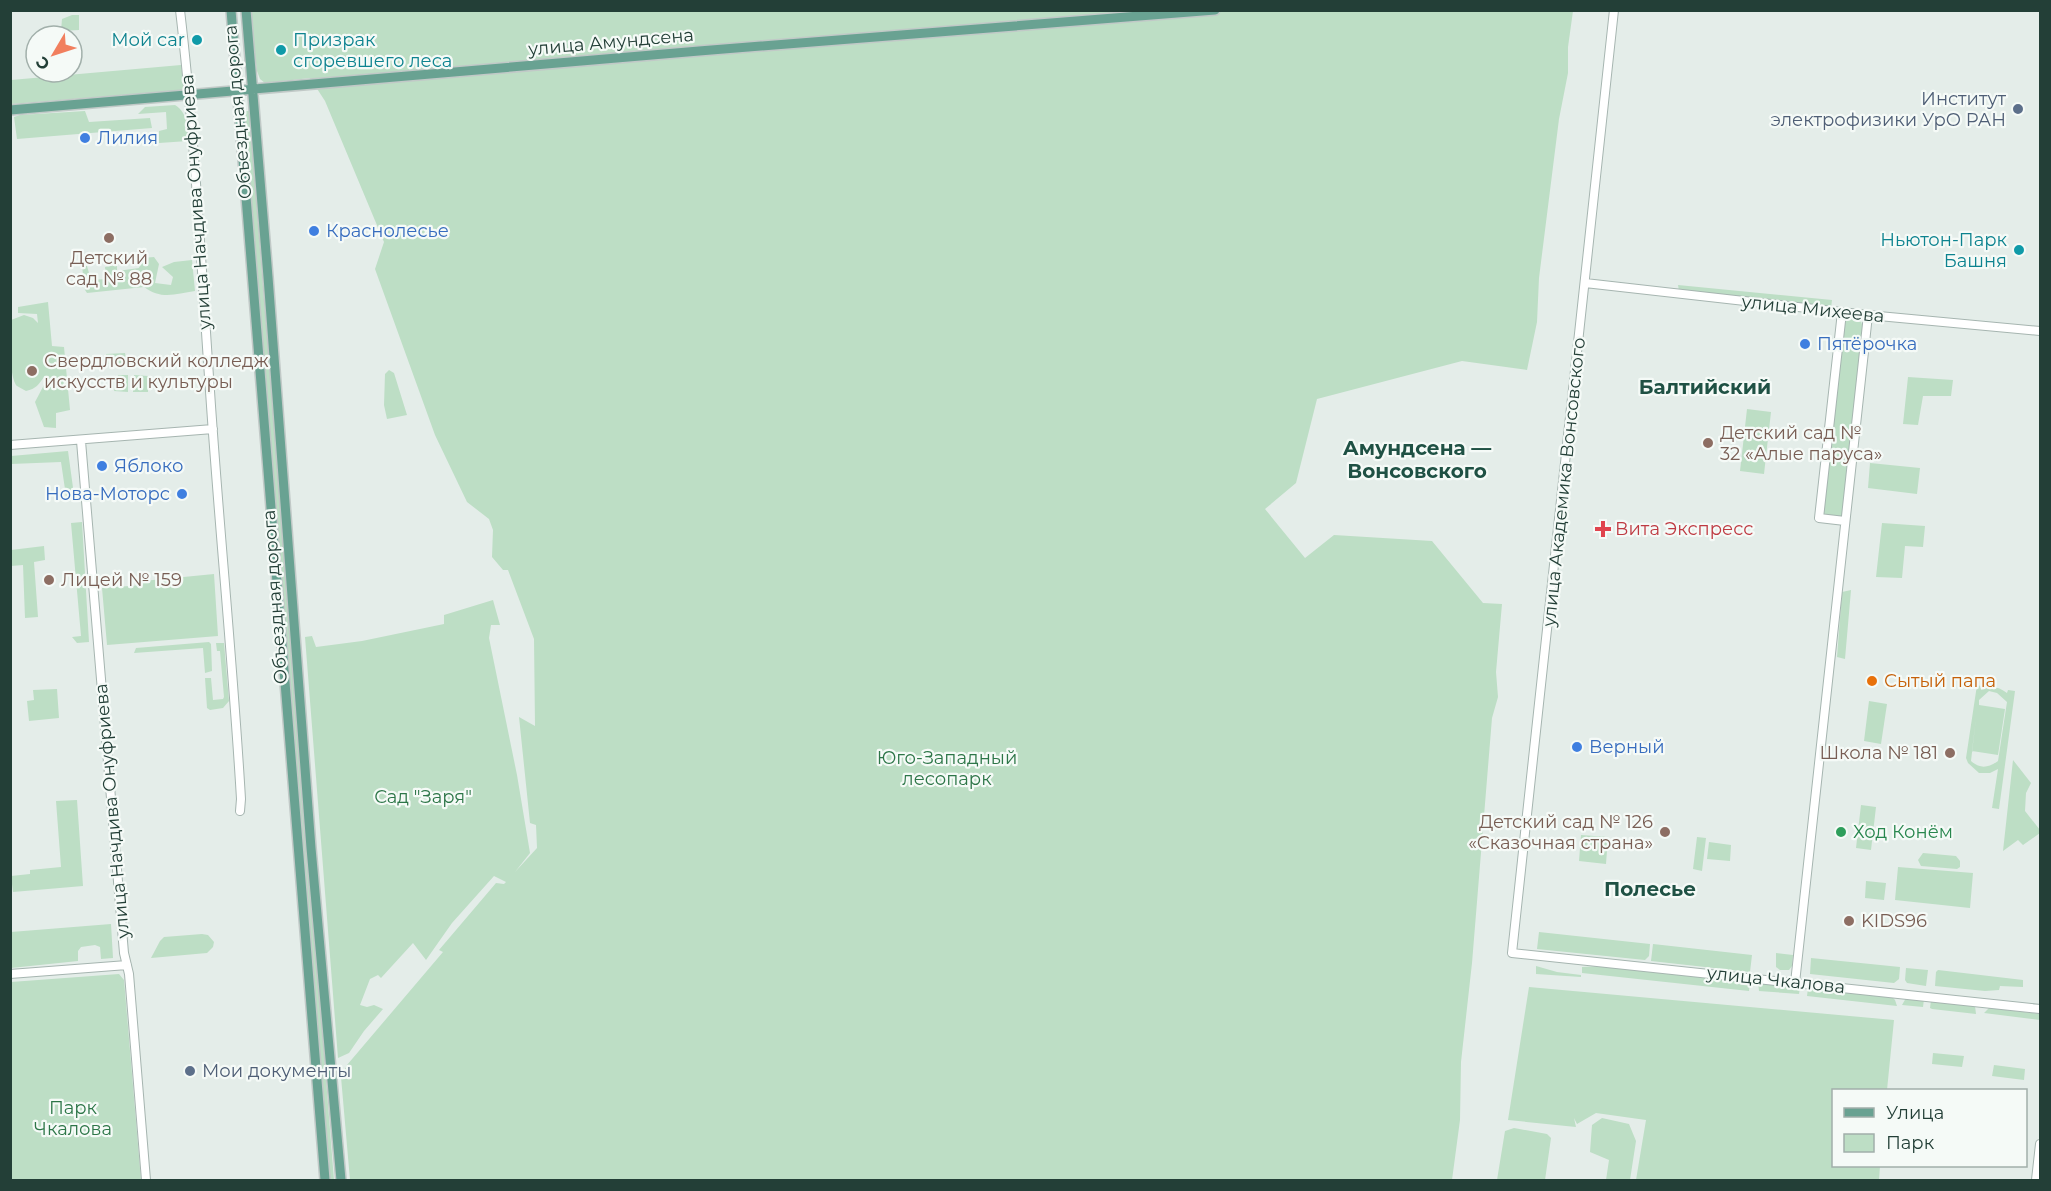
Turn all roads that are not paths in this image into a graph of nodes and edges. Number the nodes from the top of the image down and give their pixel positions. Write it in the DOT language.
graph roads {
  1 [pos="180,10"];
  2 [pos="231,10"];
  3 [pos="246,10"];
  4 [pos="1215,10"];
  5 [pos="1614,10"];
  6 [pos="253,90"];
  7 [pos="237,91"];
  8 [pos="188,96"];
  9 [pos="10,110"];
  10 [pos="1585,283"];
  11 [pos="1842,312"];
  12 [pos="1868,315"];
  13 [pos="2040,331"];
  14 [pos="213,429"];
  15 [pos="81,441"];
  16 [pos="10,445"];
  17 [pos="1845,521"];
  18 [pos="240,811"];
  19 [pos="1512,953"];
  20 [pos="127,964"];
  21 [pos="10,974"];
  22 [pos="1795,983"];
  23 [pos="2040,1009"];
  24 [pos="2040,1144"];
  25 [pos="146,1180"];
  26 [pos="325,1180"];
  27 [pos="341,1180"];
  28 [pos="2036,1180"];
  1 -- 8 [label="street, улица Начдива Онуфриева"];
  2 -- 7 [label="main road, Объездная дорога"];
  3 -- 6 [label="main road, Объездная дорога"];
  4 -- 6 [label="main road, улица Амундсена"];
  5 -- 10 [label="street, улица Академика Вонсовского"];
  6 -- 7 [label="main road, улица Амундсена"];
  6 -- 27 [label="main road, Объездная дорога"];
  7 -- 8 [label="main road, улица Амундсена"];
  7 -- 26 [label="main road, Объездная дорога"];
  8 -- 9 [label="main road, улица Амундсена"];
  8 -- 14 [label="street, улица Начдива Онуфриева"];
  10 -- 11 [label="street, улица Михеева"];
  10 -- 19 [label="street, улица Академика Вонсовского"];
  11 -- 12 [label="street, улица Михеева"];
  11 -- 17 [label="street"];
  12 -- 13 [label="street, улица Михеева"];
  12 -- 17 [label="street"];
  14 -- 15 [label="street"];
  14 -- 18 [label="street, улица Начдива Онуфриева"];
  15 -- 16 [label="street"];
  15 -- 20 [label="street, улица Начдива Онуфриева"];
  17 -- 22 [label="street"];
  19 -- 22 [label="street, улица Чкалова"];
  20 -- 21 [label="street"];
  20 -- 25 [label="street, улица Начдива Онуфриева"];
  22 -- 23 [label="street, улица Чкалова"];
  24 -- 28 [label="street"];
}
